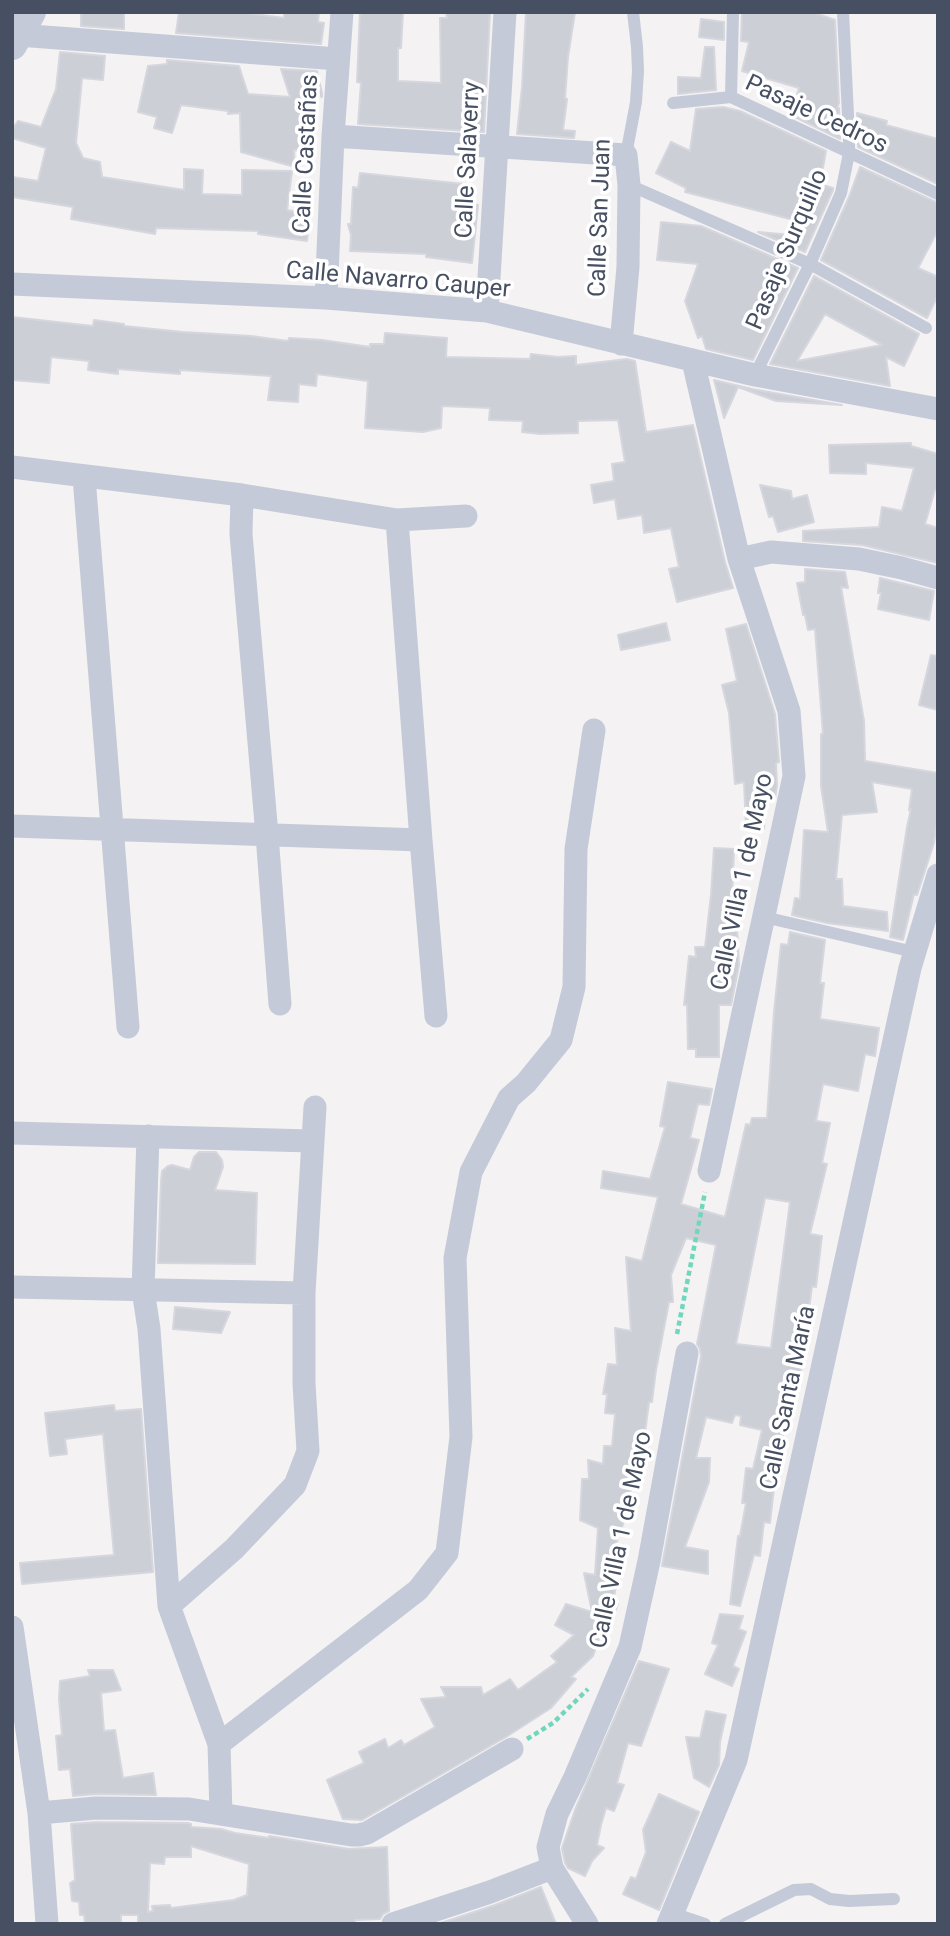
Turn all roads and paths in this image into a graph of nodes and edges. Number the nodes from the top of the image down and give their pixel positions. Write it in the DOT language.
graph roads {
  1 [pos="342,12"];
  2 [pos="505,12"];
  3 [pos="633,12"];
  4 [pos="733,12"];
  5 [pos="843,12"];
  6 [pos="20,31"];
  7 [pos="338,59"];
  8 [pos="731,97"];
  9 [pos="673,103"];
  10 [pos="333,136"];
  11 [pos="496,147"];
  12 [pos="849,153"];
  13 [pos="626,155"];
  14 [pos="634,187"];
  15 [pos="938,194"];
  16 [pos="810,264"];
  17 [pos="12,284"];
  18 [pos="326,298"];
  19 [pos="487,311"];
  20 [pos="926,328"];
  21 [pos="621,344"];
  22 [pos="693,361"];
  23 [pos="755,375"];
  24 [pos="938,409"];
  25 [pos="12,467"];
  26 [pos="84,477"];
  27 [pos="242,495"];
  28 [pos="466,516"];
  29 [pos="397,520"];
  30 [pos="741,559"];
  31 [pos="938,578"];
  32 [pos="594,730"];
  33 [pos="12,826"];
  34 [pos="113,830"];
  35 [pos="267,835"];
  36 [pos="421,840"];
  37 [pos="938,875"];
  38 [pos="764,917"];
  39 [pos="914,952"];
  40 [pos="280,1004"];
  41 [pos="436,1016"];
  42 [pos="128,1027"];
  43 [pos="314,1107"];
  44 [pos="12,1133"];
  45 [pos="148,1136"];
  46 [pos="311,1141"];
  47 [pos="709,1171"];
  48 [pos="12,1287"];
  49 [pos="143,1290"];
  50 [pos="304,1293"];
  51 [pos="687,1353"];
  52 [pos="169,1606"];
  53 [pos="12,1627"];
  54 [pos="219,1744"];
  55 [pos="512,1749"];
  56 [pos="38,1813"];
  57 [pos="220,1814"];
  58 [pos="552,1868"];
  59 [pos="894,1899"];
  60 [pos="670,1919"];
  61 [pos="47,1924"];
  62 [pos="393,1924"];
  63 [pos="587,1924"];
  64 [pos="705,1924"];
  65 [pos="725,1924"];
  1 -- 7 [label="street, Calle Castañas"];
  2 -- 11 [label="street, Calle Salaverry"];
  3 -- 13 [label="lane, Calle San Juan"];
  4 -- 8 [label="lane"];
  5 -- 12 [label="lane, Pasaje Surquillo"];
  6 -- 7 [label="street"];
  7 -- 10 [label="street, Calle Castañas"];
  8 -- 9 [label="lane, Pasaje Cedros"];
  8 -- 12 [label="lane, Pasaje Cedros"];
  10 -- 11 [label="street"];
  10 -- 18 [label="street, Calle Castañas"];
  11 -- 13 [label="street"];
  11 -- 19 [label="street, Calle Salaverry"];
  12 -- 15 [label="lane, Pasaje Cedros"];
  12 -- 16 [label="lane, Pasaje Surquillo"];
  13 -- 14 [label="street, Calle San Juan"];
  14 -- 16 [label="lane"];
  14 -- 21 [label="street, Calle San Juan"];
  16 -- 20 [label="lane"];
  16 -- 23 [label="lane, Pasaje Surquillo"];
  17 -- 18 [label="street, Calle Navarro Cauper"];
  18 -- 19 [label="street, Calle Navarro Cauper"];
  19 -- 21 [label="street, Calle Navarro Cauper"];
  21 -- 22 [label="street, Calle Navarro Cauper"];
  22 -- 23 [label="street, Calle Navarro Cauper"];
  22 -- 30 [label="street, Calle Villa 1 de Mayo"];
  23 -- 24 [label="street, Calle Navarro Cauper"];
  25 -- 26 [label="street"];
  26 -- 27 [label="street"];
  26 -- 34 [label="street"];
  27 -- 29 [label="street"];
  27 -- 35 [label="street"];
  28 -- 29 [label="street"];
  29 -- 36 [label="street"];
  30 -- 31 [label="street"];
  30 -- 38 [label="street, Calle Villa 1 de Mayo"];
  32 -- 54 [label="street"];
  33 -- 34 [label="street"];
  34 -- 35 [label="street"];
  34 -- 42 [label="street"];
  35 -- 36 [label="street"];
  35 -- 40 [label="street"];
  36 -- 41 [label="street"];
  37 -- 39 [label="street, Calle Santa María"];
  38 -- 39 [label="lane"];
  38 -- 47 [label="street, Calle Villa 1 de Mayo"];
  39 -- 60 [label="street, Calle Santa María"];
  43 -- 46 [label="street"];
  44 -- 45 [label="street"];
  45 -- 46 [label="street"];
  45 -- 49 [label="street"];
  46 -- 50 [label="street"];
  48 -- 49 [label="street"];
  49 -- 50 [label="street"];
  49 -- 52 [label="street"];
  50 -- 52 [label="street"];
  51 -- 58 [label="street, Calle Villa 1 de Mayo"];
  52 -- 54 [label="street"];
  53 -- 56 [label="street"];
  54 -- 57 [label="street"];
  55 -- 57 [label="street"];
  56 -- 57 [label="street"];
  56 -- 61 [label="street"];
  58 -- 62 [label="street"];
  58 -- 63 [label="street"];
  59 -- 65 [label="lane"];
  60 -- 64 [label="lane"];
}
